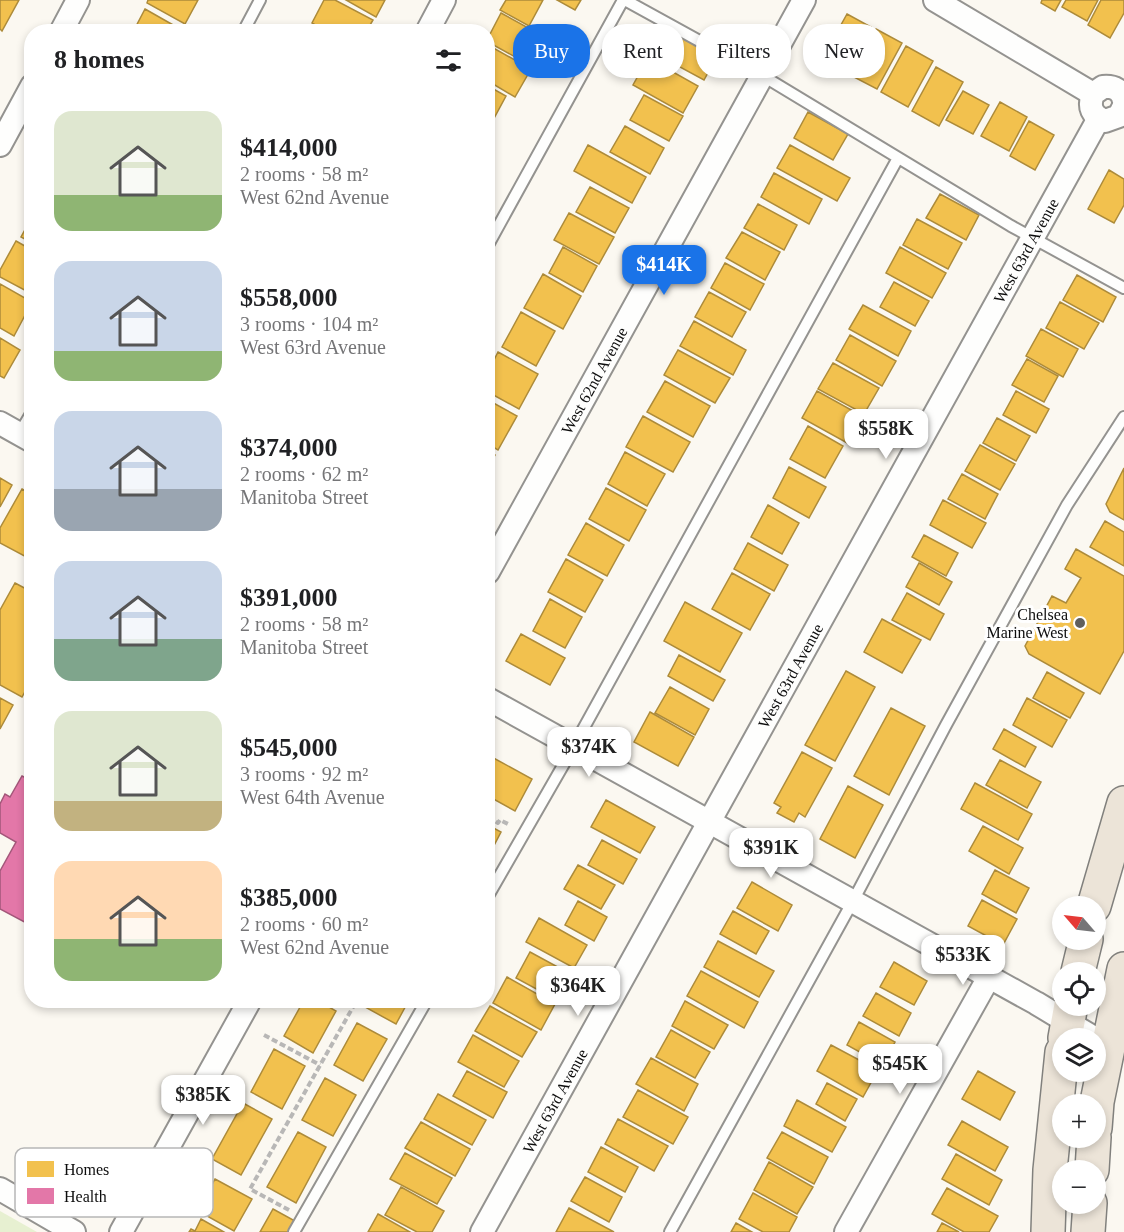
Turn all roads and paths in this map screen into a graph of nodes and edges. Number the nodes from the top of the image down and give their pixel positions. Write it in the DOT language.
graph roads {
  1 [pos="78,0"];
  2 [pos="260,0"];
  3 [pos="444,0"];
  4 [pos="624,0"];
  5 [pos="804,0"];
  6 [pos="934,0"];
  7 [pos="65,24"];
  8 [pos="247,24"];
  9 [pos="431,24"];
  10 [pos="791,24"];
  11 [pos="696,39"];
  12 [pos="762,78"];
  13 [pos="766,78"];
  14 [pos="1092,94"];
  15 [pos="1122,99"];
  16 [pos="24,101"];
  17 [pos="1099,118"];
  18 [pos="0,145"];
  19 [pos="898,159"];
  20 [pos="495,232"];
  21 [pos="1033,238"];
  22 [pos="1124,288"];
  23 [pos="1124,417"];
  24 [pos="495,559"];
  25 [pos="495,703"];
  26 [pos="573,745"];
  27 [pos="1124,803"];
  28 [pos="495,821"];
  29 [pos="710,821"];
  30 [pos="524,833"];
  31 [pos="495,884"];
  32 [pos="1097,896"];
  33 [pos="853,901"];
  34 [pos="1124,969"];
  35 [pos="989,977"];
  36 [pos="246,1008"];
  37 [pos="352,1008"];
  38 [pos="422,1008"];
  39 [pos="1071,1028"];
  40 [pos="1091,1028"];
  41 [pos="264,1035"];
  42 [pos="320,1065"];
  43 [pos="1074,1082"];
  44 [pos="168,1148"];
  45 [pos="0,1189"];
  46 [pos="15,1198"];
  47 [pos="1090,1214"];
  48 [pos="48,1217"];
  49 [pos="129,1217"];
  50 [pos="303,1217"];
  51 [pos="74,1232"];
  52 [pos="121,1232"];
  53 [pos="294,1232"];
  54 [pos="482,1232"];
  55 [pos="670,1232"];
  56 [pos="846,1232"];
  57 [pos="1048,1232"];
  58 [pos="1089,1232"];
  1 -- 7 [label="street"];
  2 -- 8 [label="lane"];
  3 -- 9 [label="street"];
  4 -- 11 [label="lane"];
  4 -- 20 [label="lane"];
  5 -- 10 [label="street, West 62nd Avenue"];
  6 -- 14 [label="street"];
  12 -- 24 [label="street, West 62nd Avenue"];
  13 -- 19 [label="lane"];
  14 -- 15 [label="street"];
  14 -- 17 [label="street"];
  15 -- 17 [label="street"];
  16 -- 18 [label="street"];
  17 -- 21 [label="street, West 63rd Avenue"];
  19 -- 21 [label="lane"];
  19 -- 26 [label="lane"];
  21 -- 22 [label="lane"];
  21 -- 29 [label="street, West 63rd Avenue"];
  23 -- 33 [label="lane"];
  25 -- 26 [label="street"];
  26 -- 29 [label="street"];
  26 -- 30 [label="lane"];
  27 -- 32 [label="main road"];
  28 -- 30 [label="path"];
  29 -- 33 [label="street"];
  29 -- 54 [label="street, West 63rd Avenue"];
  30 -- 31 [label="lane"];
  33 -- 35 [label="street"];
  33 -- 55 [label="lane"];
  34 -- 40 [label="main road"];
  35 -- 39 [label="street"];
  35 -- 56 [label="street"];
  36 -- 44 [label="street"];
  37 -- 42 [label="path"];
  38 -- 50 [label="lane"];
  41 -- 42 [label="path"];
  42 -- 50 [label="path"];
  43 -- 57 [label="main road"];
  45 -- 46 [label="street"];
  47 -- 58 [label="main road"];
  48 -- 51 [label="street"];
  49 -- 52 [label="street"];
  50 -- 53 [label="lane"];
}
